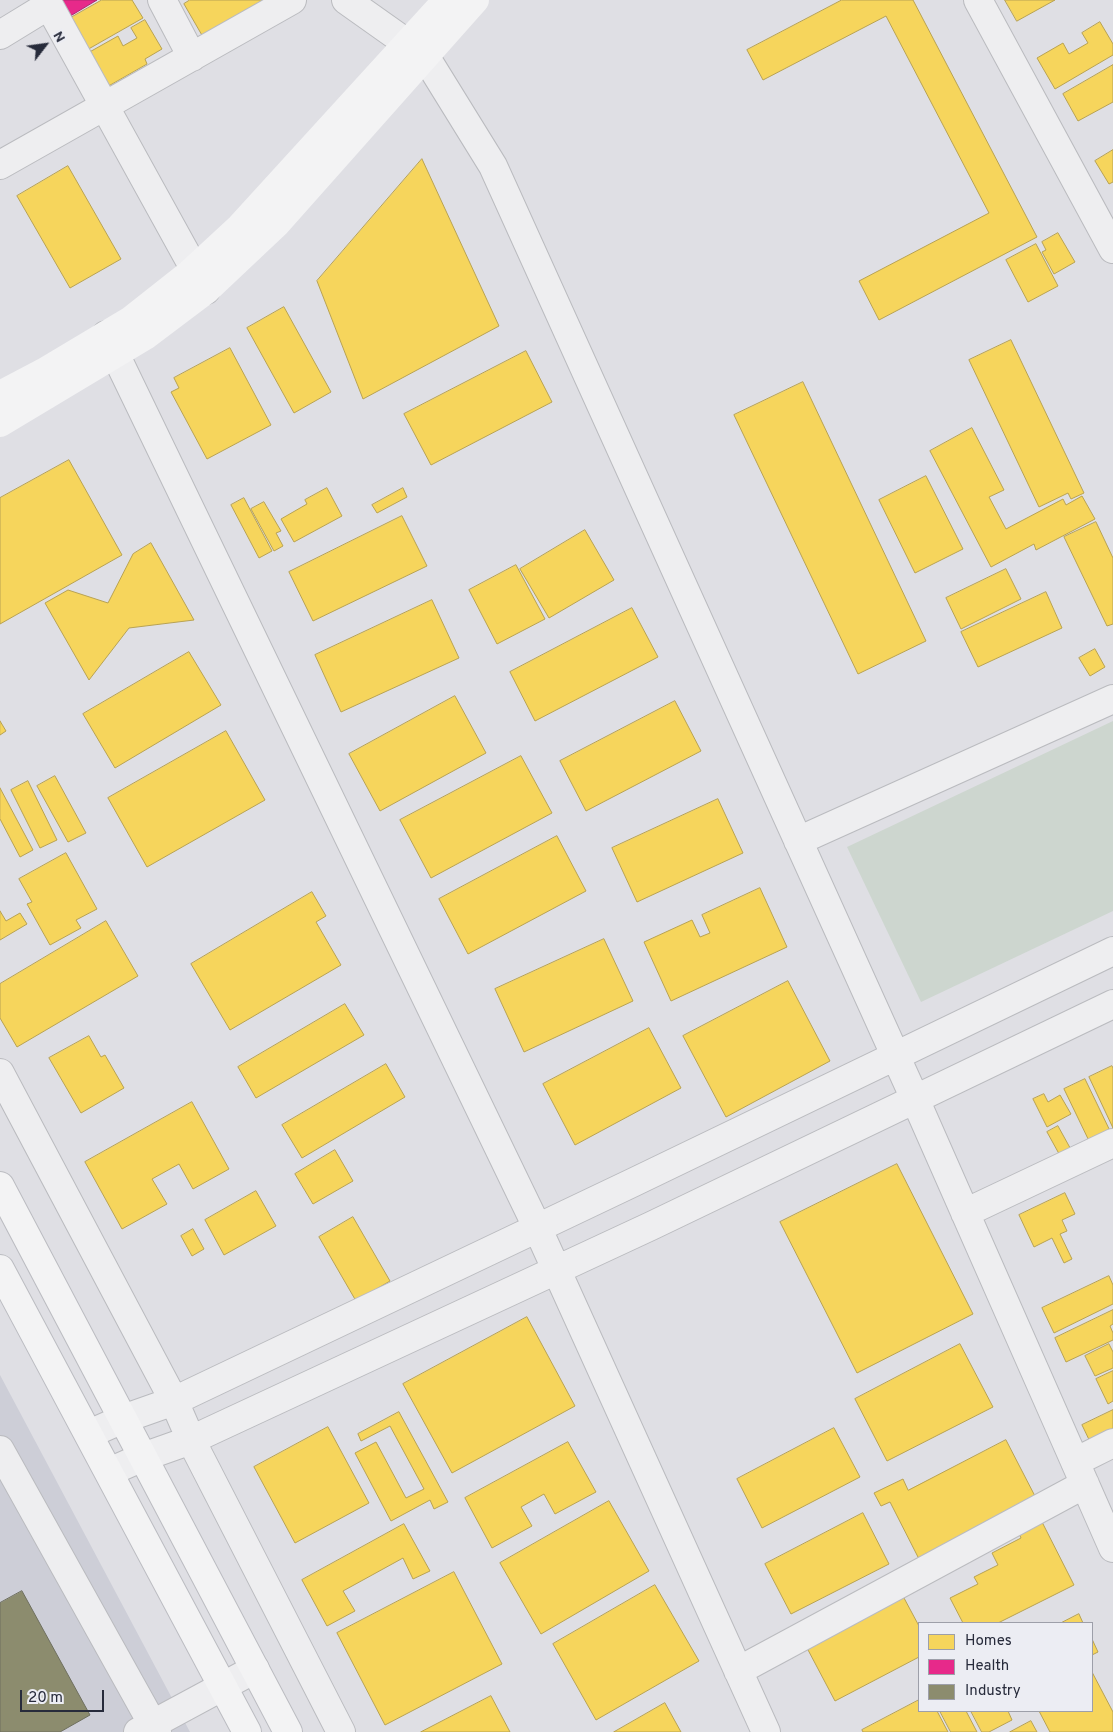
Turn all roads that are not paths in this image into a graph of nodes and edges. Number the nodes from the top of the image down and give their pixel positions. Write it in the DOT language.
graph roads {
  1 [pos="162,0"];
  2 [pos="292,0"];
  3 [pos="346,0"];
  4 [pos="447,0"];
  5 [pos="475,0"];
  6 [pos="978,0"];
  7 [pos="48,2"];
  8 [pos="0,35"];
  9 [pos="416,49"];
  10 [pos="192,57"];
  11 [pos="105,107"];
  12 [pos="0,165"];
  13 [pos="1112,243"];
  14 [pos="200,280"];
  15 [pos="111,345"];
  16 [pos="0,395"];
  17 [pos="0,423"];
  18 [pos="1113,700"];
  19 [pos="798,841"];
  20 [pos="1113,951"];
  21 [pos="1113,1004"];
  22 [pos="896,1056"];
  23 [pos="0,1073"];
  24 [pos="915,1099"];
  25 [pos="1110,1151"];
  26 [pos="0,1186"];
  27 [pos="965,1213"];
  28 [pos="538,1227"];
  29 [pos="0,1269"];
  30 [pos="556,1269"];
  31 [pos="174,1401"];
  32 [pos="123,1419"];
  33 [pos="89,1434"];
  34 [pos="191,1440"];
  35 [pos="1113,1443"];
  36 [pos="0,1450"];
  37 [pos="143,1457"];
  38 [pos="109,1472"];
  39 [pos="1080,1473"];
  40 [pos="1113,1548"];
  41 [pos="255,1669"];
  42 [pos="738,1671"];
  43 [pos="223,1686"];
  44 [pos="149,1729"];
  45 [pos="247,1732"];
  46 [pos="288,1732"];
  47 [pos="341,1732"];
  48 [pos="766,1732"];
  1 -- 10 [label="street"];
  2 -- 10 [label="street"];
  3 -- 9 [label="street"];
  4 -- 9 [label="main road"];
  5 -- 9 [label="main road"];
  6 -- 13 [label="street"];
  7 -- 8 [label="street"];
  7 -- 11 [label="street"];
  9 -- 14 [label="main road"];
  9 -- 19 [label="street"];
  10 -- 11 [label="street"];
  11 -- 12 [label="street"];
  11 -- 14 [label="street"];
  14 -- 15 [label="main road"];
  15 -- 16 [label="main road"];
  15 -- 17 [label="main road"];
  15 -- 28 [label="street"];
  18 -- 19 [label="street"];
  19 -- 22 [label="street"];
  20 -- 22 [label="street"];
  21 -- 24 [label="street"];
  22 -- 24 [label="street"];
  22 -- 28 [label="street"];
  23 -- 31 [label="street"];
  24 -- 27 [label="street"];
  24 -- 30 [label="street"];
  25 -- 27 [label="street"];
  26 -- 32 [label="main road"];
  27 -- 39 [label="street"];
  28 -- 30 [label="street"];
  28 -- 31 [label="street"];
  29 -- 33 [label="main road"];
  30 -- 34 [label="street"];
  30 -- 42 [label="street"];
  31 -- 32 [label="street"];
  31 -- 34 [label="street"];
  32 -- 33 [label="street"];
  32 -- 37 [label="main road"];
  33 -- 38 [label="main road"];
  34 -- 37 [label="street"];
  34 -- 47 [label="street"];
  35 -- 39 [label="street"];
  36 -- 44 [label="street"];
  37 -- 38 [label="street"];
  37 -- 41 [label="main road"];
  38 -- 43 [label="main road"];
  39 -- 40 [label="street"];
  39 -- 42 [label="street"];
  41 -- 43 [label="street"];
  41 -- 46 [label="main road"];
  42 -- 48 [label="street"];
  43 -- 44 [label="street"];
  43 -- 45 [label="main road"];
}
